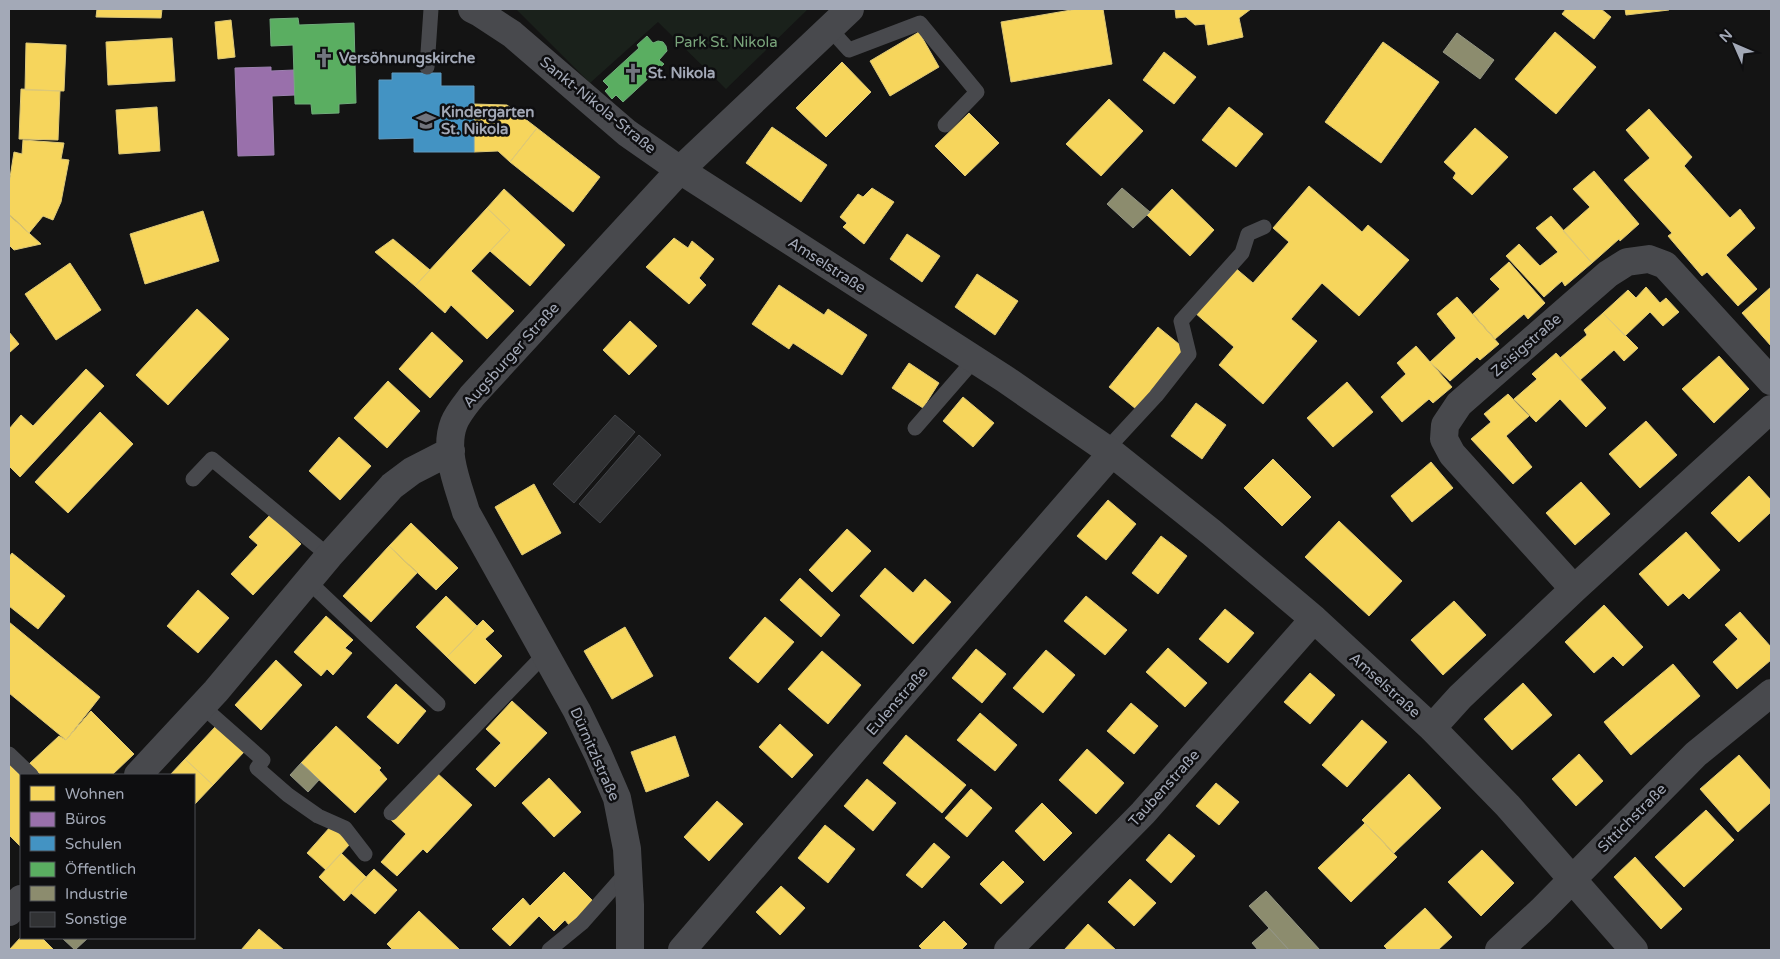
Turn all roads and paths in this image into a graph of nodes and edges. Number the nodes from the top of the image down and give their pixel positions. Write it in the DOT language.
graph roads {
  1 [pos="431,9"];
  2 [pos="472,9"];
  3 [pos="850,9"];
  4 [pos="830,29"];
  5 [pos="427,67"];
  6 [pos="945,125"];
  7 [pos="680,170"];
  8 [pos="1264,227"];
  9 [pos="975,359"];
  10 [pos="1771,381"];
  11 [pos="1771,409"];
  12 [pos="916,428"];
  13 [pos="451,451"];
  14 [pos="1109,451"];
  15 [pos="193,479"];
  16 [pos="328,556"];
  17 [pos="308,581"];
  18 [pos="1574,589"];
  19 [pos="1314,619"];
  20 [pos="545,654"];
  21 [pos="1771,693"];
  22 [pos="438,704"];
  23 [pos="202,706"];
  24 [pos="1432,728"];
  25 [pos="9,754"];
  26 [pos="30,774"];
  27 [pos="139,774"];
  28 [pos="391,813"];
  29 [pos="365,854"];
  30 [pos="628,871"];
  31 [pos="1572,879"];
  32 [pos="20,900"];
  33 [pos="9,912"];
  34 [pos="549,950"];
  35 [pos="630,950"];
  36 [pos="682,950"];
  37 [pos="1008,950"];
  38 [pos="1500,950"];
  39 [pos="1634,950"];
  1 -- 5 [label="lane"];
  2 -- 7 [label="street, Sankt-Nikola-Straße"];
  3 -- 4 [label="street"];
  4 -- 6 [label="lane"];
  4 -- 7 [label="street"];
  7 -- 9 [label="street, Amselstraße"];
  7 -- 13 [label="street, Augsburger Straße"];
  8 -- 14 [label="lane"];
  9 -- 12 [label="lane"];
  9 -- 14 [label="street, Amselstraße"];
  10 -- 18 [label="street, Zeisigstraße"];
  11 -- 18 [label="street"];
  13 -- 16 [label="street"];
  13 -- 20 [label="street, Dürnitzlstraße"];
  14 -- 19 [label="street, Amselstraße"];
  14 -- 36 [label="street, Eulenstraße"];
  15 -- 16 [label="lane"];
  16 -- 17 [label="street"];
  17 -- 22 [label="lane"];
  17 -- 23 [label="street"];
  18 -- 24 [label="street"];
  19 -- 24 [label="street, Amselstraße"];
  19 -- 37 [label="street, Taubenstraße"];
  20 -- 28 [label="lane"];
  20 -- 30 [label="street, Dürnitzlstraße"];
  21 -- 31 [label="street, Sittichstraße"];
  23 -- 27 [label="street"];
  23 -- 29 [label="lane"];
  24 -- 31 [label="street, Amselstraße"];
  25 -- 26 [label="lane"];
  30 -- 34 [label="lane"];
  30 -- 35 [label="street, Dürnitzlstraße"];
  31 -- 38 [label="street, Sittichstraße"];
  31 -- 39 [label="street, Amselstraße"];
  32 -- 33 [label="street"];
}
